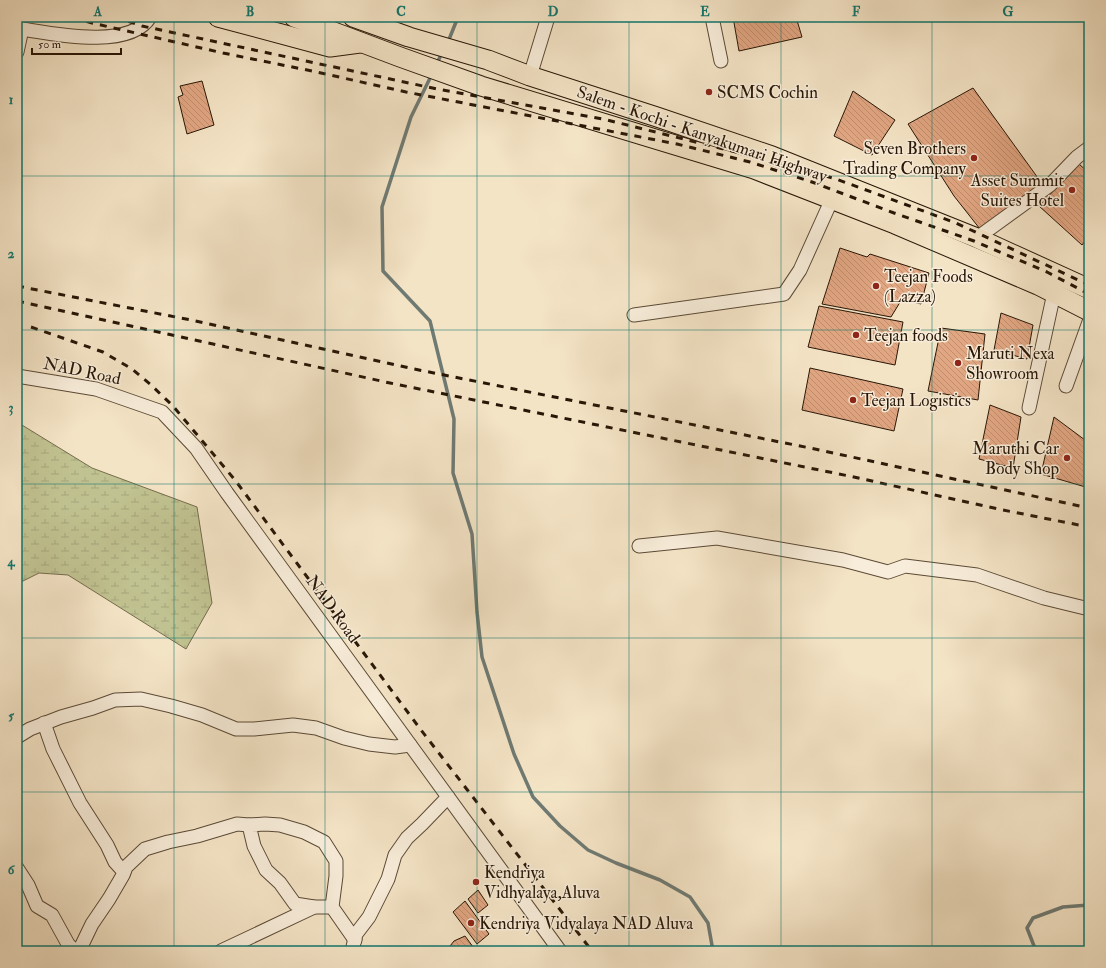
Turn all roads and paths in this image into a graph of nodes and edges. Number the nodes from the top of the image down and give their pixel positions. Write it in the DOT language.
graph roads {
  1 [pos="150,17"];
  2 [pos="218,17"];
  3 [pos="294,17"];
  4 [pos="353,17"];
  5 [pos="548,17"];
  6 [pos="712,17"];
  7 [pos="20,28"];
  8 [pos="364,43"];
  9 [pos="17,52"];
  10 [pos="721,61"];
  11 [pos="530,76"];
  12 [pos="1089,148"];
  13 [pos="832,199"];
  14 [pos="977,238"];
  15 [pos="1089,289"];
  16 [pos="1054,293"];
  17 [pos="1089,311"];
  18 [pos="634,315"];
  19 [pos="1089,322"];
  20 [pos="17,376"];
  21 [pos="1066,386"];
  22 [pos="1029,408"];
  23 [pos="638,546"];
  24 [pos="1089,609"];
  25 [pos="44,723"];
  26 [pos="17,737"];
  27 [pos="410,745"];
  28 [pos="448,797"];
  29 [pos="249,825"];
  30 [pos="18,871"];
  31 [pos="124,872"];
  32 [pos="314,907"];
  33 [pos="332,907"];
  34 [pos="354,945"];
  35 [pos="75,951"];
  36 [pos="79,951"];
  37 [pos="221,951"];
  38 [pos="560,951"];
  1 -- 7 [label="street"];
  2 -- 8 [label="highway"];
  3 -- 8 [label="highway, Salem - Kochi - Kanyakumari Highway"];
  4 -- 11 [label="highway, Salem - Kochi - Kanyakumari Highway"];
  5 -- 11 [label="street"];
  6 -- 10 [label="street"];
  7 -- 9 [label="street"];
  8 -- 13 [label="highway, Salem - Kochi - Kanyakumari Highway"];
  11 -- 14 [label="highway, Salem - Kochi - Kanyakumari Highway"];
  12 -- 14 [label="street"];
  13 -- 16 [label="highway, Salem - Kochi - Kanyakumari Highway"];
  13 -- 18 [label="street"];
  14 -- 15 [label="highway, Salem - Kochi - Kanyakumari Highway"];
  16 -- 17 [label="highway, Salem - Kochi - Kanyakumari Highway"];
  16 -- 22 [label="street"];
  19 -- 21 [label="street"];
  20 -- 27 [label="street, NAD Road"];
  23 -- 24 [label="street"];
  25 -- 26 [label="street"];
  25 -- 27 [label="street"];
  25 -- 31 [label="street"];
  27 -- 28 [label="street, NAD Road"];
  28 -- 34 [label="street"];
  28 -- 38 [label="street, NAD Road"];
  29 -- 31 [label="street"];
  29 -- 32 [label="street"];
  29 -- 33 [label="street"];
  30 -- 35 [label="street"];
  31 -- 36 [label="street"];
  32 -- 33 [label="street"];
  32 -- 37 [label="street"];
  33 -- 34 [label="street"];
}
